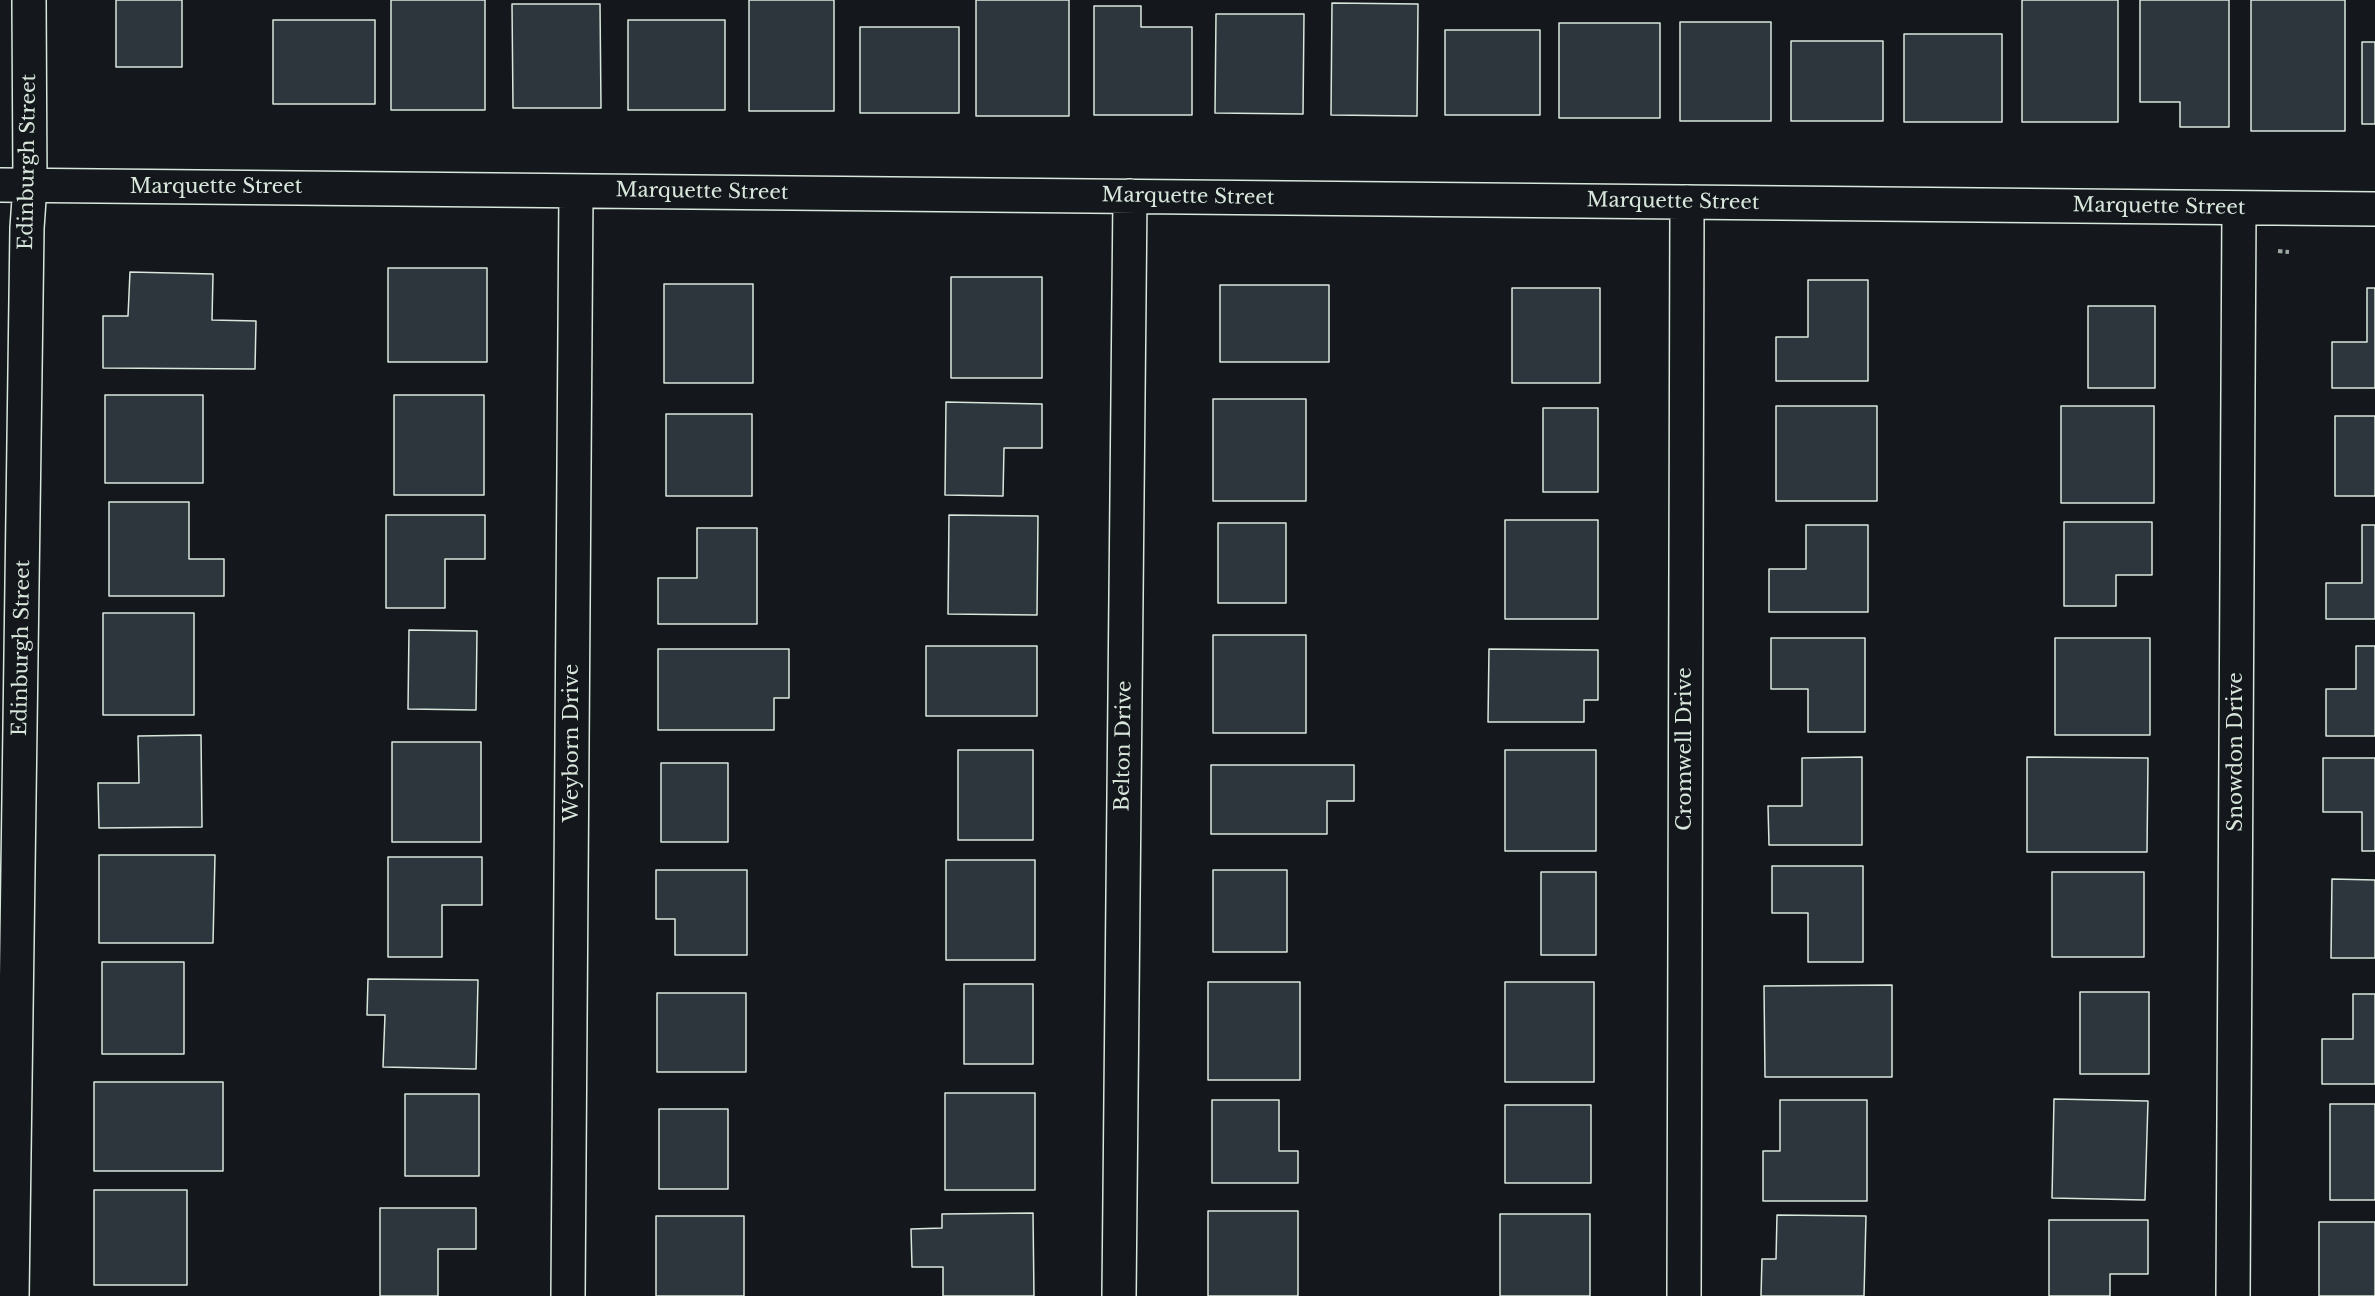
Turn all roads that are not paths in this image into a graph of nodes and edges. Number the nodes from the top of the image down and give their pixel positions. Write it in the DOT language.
graph roads {
  1 [pos="29,0"];
  2 [pos="15,185"];
  3 [pos="576,191"];
  4 [pos="1130,196"];
  5 [pos="1687,202"];
  6 [pos="2239,208"];
  7 [pos="2375,209"];
  8 [pos="12,1296"];
  9 [pos="568,1296"];
  10 [pos="1119,1296"];
  11 [pos="1684,1296"];
  12 [pos="2233,1296"];
  1 -- 2 [label="street, Edinburgh Street"];
  2 -- 3 [label="street, Marquette Street"];
  2 -- 8 [label="street, Edinburgh Street"];
  3 -- 4 [label="street, Marquette Street"];
  3 -- 9 [label="street, Weyborn Drive"];
  4 -- 5 [label="street, Marquette Street"];
  4 -- 10 [label="street, Belton Drive"];
  5 -- 6 [label="street, Marquette Street"];
  5 -- 11 [label="street, Cromwell Drive"];
  6 -- 7 [label="street, Marquette Street"];
  6 -- 12 [label="street, Snowdon Drive"];
}
